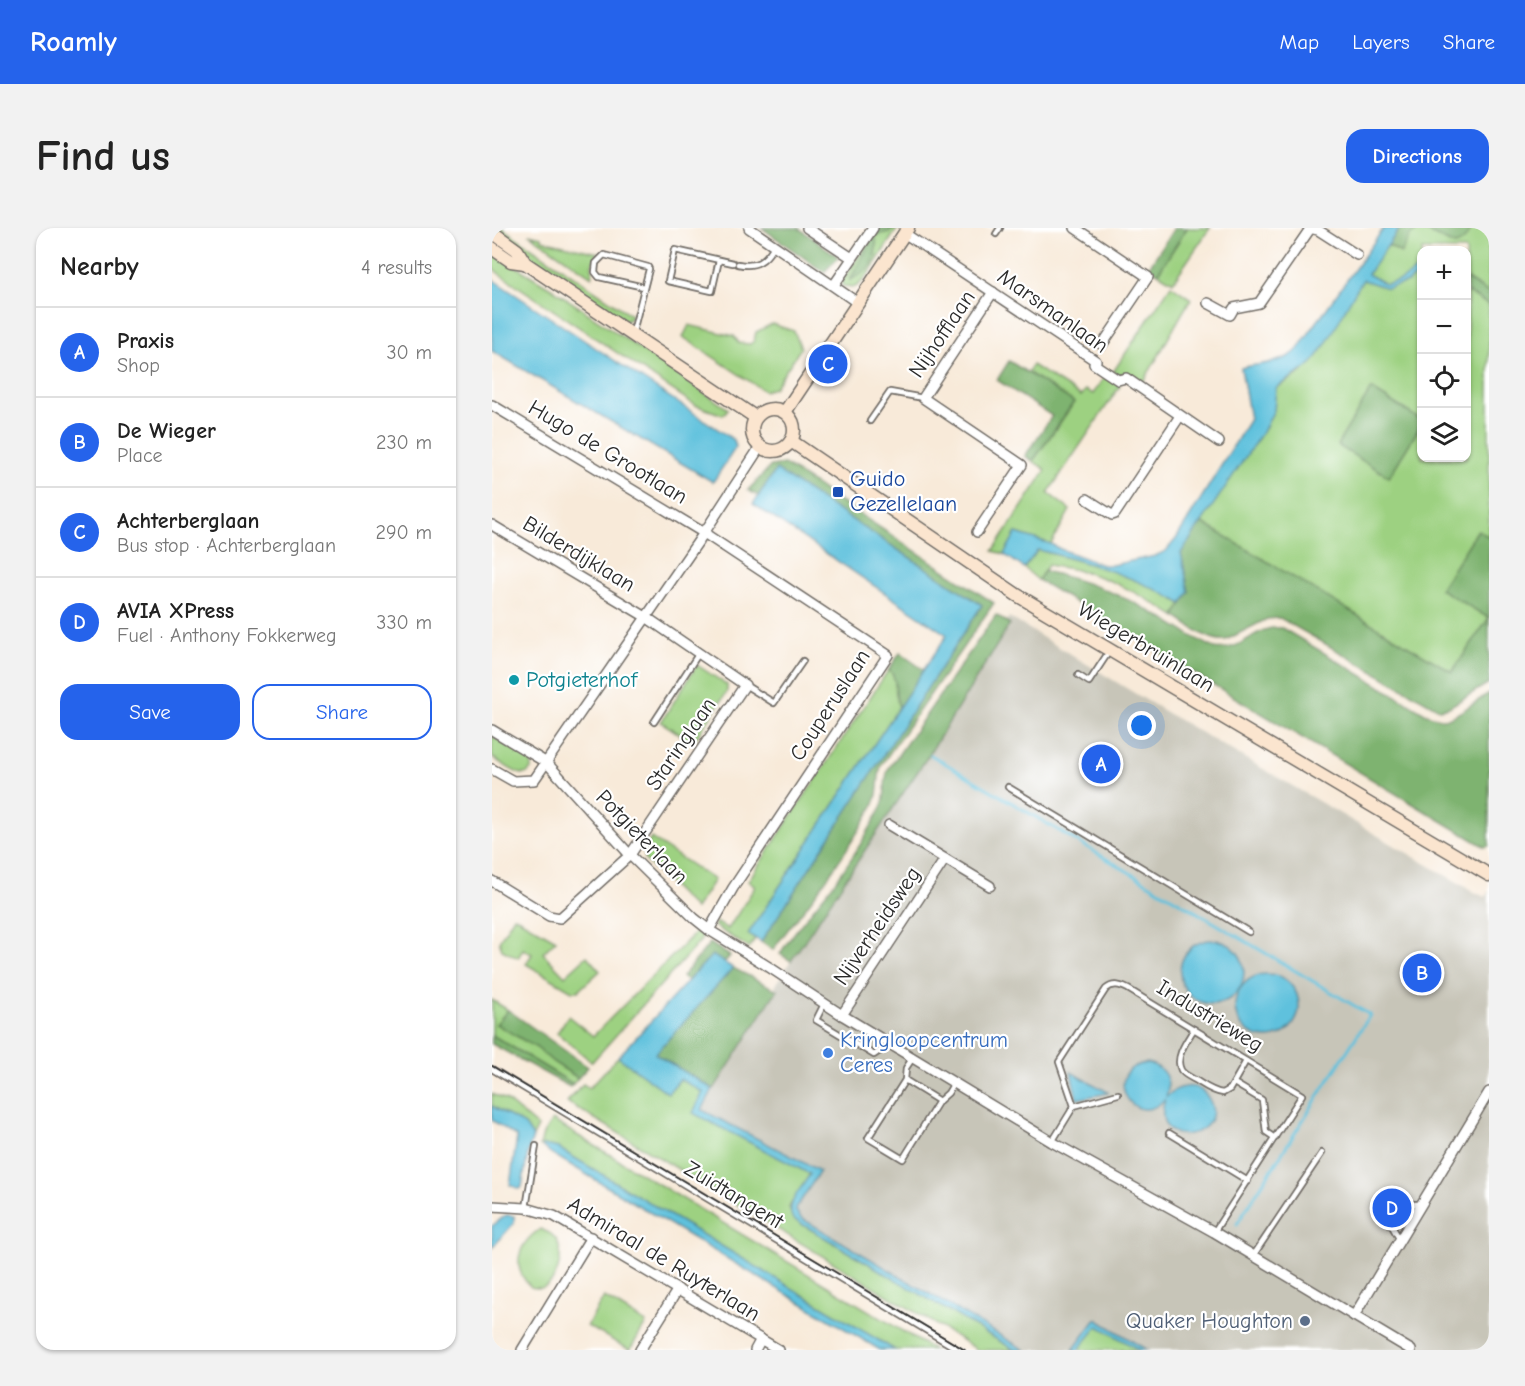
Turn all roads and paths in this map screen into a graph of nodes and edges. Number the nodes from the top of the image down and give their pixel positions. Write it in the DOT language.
graph roads {
  1 [pos="749,228"];
  2 [pos="807,228"];
  3 [pos="873,228"];
  4 [pos="1000,228"];
  5 [pos="1075,228"];
  6 [pos="1309,228"];
  7 [pos="492,231"];
  8 [pos="906,231"];
  9 [pos="996,234"];
  10 [pos="774,246"];
  11 [pos="492,248"];
  12 [pos="1357,255"];
  13 [pos="852,258"];
  14 [pos="719,260"];
  15 [pos="525,263"];
  16 [pos="834,285"];
  17 [pos="644,287"];
  18 [pos="993,292"];
  19 [pos="858,303"];
  20 [pos="1208,303"];
  21 [pos="632,334"];
  22 [pos="1102,345"];
  23 [pos="923,398"];
  24 [pos="492,405"];
  25 [pos="785,412"];
  26 [pos="1180,416"];
  27 [pos="755,417"];
  28 [pos="870,421"];
  29 [pos="791,441"];
  30 [pos="1219,442"];
  31 [pos="760,447"];
  32 [pos="1087,499"];
  33 [pos="492,525"];
  34 [pos="977,532"];
  35 [pos="704,533"];
  36 [pos="646,617"];
  37 [pos="1110,650"];
  38 [pos="699,654"];
  39 [pos="803,661"];
  40 [pos="1078,675"];
  41 [pos="745,685"];
  42 [pos="654,722"];
  43 [pos="492,730"];
  44 [pos="547,763"];
  45 [pos="492,769"];
  46 [pos="1008,787"];
  47 [pos="889,825"];
  48 [pos="630,855"];
  49 [pos="945,859"];
  50 [pos="1489,875"];
  51 [pos="492,881"];
  52 [pos="990,886"];
  53 [pos="712,932"];
  54 [pos="1249,932"];
  55 [pos="824,1004"];
  56 [pos="842,1015"];
  57 [pos="1194,1029"];
  58 [pos="890,1044"];
  59 [pos="913,1058"];
  60 [pos="1246,1061"];
  61 [pos="492,1069"];
  62 [pos="905,1080"];
  63 [pos="954,1083"];
  64 [pos="1234,1083"];
  65 [pos="1489,1092"];
  66 [pos="1118,1094"];
  67 [pos="939,1101"];
  68 [pos="1074,1106"];
  69 [pos="1169,1132"];
  70 [pos="1275,1138"];
  71 [pos="1052,1142"];
  72 [pos="536,1146"];
  73 [pos="1322,1153"];
  74 [pos="1248,1181"];
  75 [pos="1405,1204"];
  76 [pos="1422,1204"];
  77 [pos="492,1206"];
  78 [pos="526,1208"];
  79 [pos="1391,1218"];
  80 [pos="1214,1232"];
  81 [pos="591,1237"];
  82 [pos="1401,1241"];
  83 [pos="1253,1256"];
  84 [pos="678,1289"];
  85 [pos="1354,1316"];
  86 [pos="761,1339"];
  87 [pos="522,1350"];
  88 [pos="640,1350"];
  89 [pos="755,1350"];
  90 [pos="779,1350"];
  91 [pos="959,1350"];
  92 [pos="1411,1350"];
  1 -- 10 [label="street"];
  2 -- 13 [label="street"];
  3 -- 13 [label="street"];
  4 -- 9 [label="lane"];
  5 -- 22 [label="street"];
  6 -- 12 [label="street"];
  6 -- 20 [label="street"];
  7 -- 15 [label="street"];
  8 -- 18 [label="street, Marsmanlaan"];
  8 -- 19 [label="street"];
  10 -- 14 [label="lane"];
  10 -- 16 [label="street"];
  11 -- 15 [label="street"];
  13 -- 16 [label="street"];
  14 -- 14 [label="lane"];
  15 -- 21 [label="street"];
  16 -- 19 [label="street"];
  17 -- 17 [label="lane"];
  17 -- 21 [label="lane"];
  18 -- 23 [label="street, Nijhofflaan"];
  18 -- 26 [label="street, Marsmanlaan"];
  19 -- 25 [label="street"];
  21 -- 27 [label="street"];
  23 -- 28 [label="lane, Nijhofflaan"];
  23 -- 34 [label="street, Nijhofflaan"];
  24 -- 35 [label="street, Hugo de Grootlaan"];
  25 -- 27 [label="street"];
  25 -- 29 [label="street"];
  26 -- 30 [label="street, Marsmanlaan"];
  26 -- 32 [label="street"];
  27 -- 31 [label="street"];
  29 -- 31 [label="street"];
  29 -- 37 [label="street, Wiegerbruinlaan"];
  31 -- 35 [label="street"];
  33 -- 36 [label="street, Bilderdijklaan"];
  35 -- 36 [label="street"];
  35 -- 53 [label="street, Couperuslaan"];
  36 -- 38 [label="street, Staringlaan"];
  36 -- 44 [label="street"];
  37 -- 40 [label="lane"];
  37 -- 50 [label="street, Wiegerbruinlaan"];
  38 -- 41 [label="street, Staringlaan"];
  38 -- 42 [label="lane, Staringlaan"];
  39 -- 41 [label="lane, Staringlaan"];
  41 -- 48 [label="street, Staringlaan"];
  43 -- 44 [label="street, Potgieterlaan"];
  44 -- 45 [label="street"];
  44 -- 48 [label="street, Potgieterlaan"];
  46 -- 54 [label="lane"];
  47 -- 49 [label="street, Nijverheidsweg"];
  48 -- 51 [label="street, Staringlaan"];
  48 -- 53 [label="street, Potgieterlaan"];
  49 -- 52 [label="street, Nijverheidsweg"];
  49 -- 56 [label="street, Nijverheidsweg"];
  53 -- 55 [label="street"];
  55 -- 56 [label="street"];
  55 -- 58 [label="lane"];
  56 -- 58 [label="street"];
  57 -- 60 [label="lane, Industrieweg"];
  57 -- 64 [label="lane"];
  57 -- 68 [label="lane, Industrieweg"];
  58 -- 59 [label="street"];
  59 -- 62 [label="lane"];
  59 -- 63 [label="street"];
  60 -- 64 [label="lane"];
  60 -- 70 [label="lane, Industrieweg"];
  61 -- 91 [label="lane, Zuidtangent"];
  62 -- 67 [label="lane"];
  62 -- 67 [label="lane"];
  63 -- 67 [label="lane"];
  63 -- 71 [label="street"];
  64 -- 70 [label="lane"];
  65 -- 76 [label="street"];
  66 -- 68 [label="lane"];
  68 -- 71 [label="lane"];
  69 -- 74 [label="lane"];
  70 -- 74 [label="lane, Industrieweg"];
  71 -- 80 [label="street"];
  72 -- 78 [label="lane"];
  73 -- 83 [label="lane"];
  74 -- 80 [label="lane, Industrieweg"];
  75 -- 76 [label="lane"];
  76 -- 82 [label="street"];
  77 -- 78 [label="street, Admiraal de Ruyterlaan"];
  78 -- 81 [label="street, Admiraal de Ruyterlaan"];
  79 -- 82 [label="lane"];
  80 -- 83 [label="street"];
  81 -- 84 [label="street, Admiraal de Ruyterlaan"];
  81 -- 87 [label="street"];
  82 -- 85 [label="street"];
  83 -- 85 [label="street"];
  84 -- 86 [label="street, Admiraal de Ruyterlaan"];
  84 -- 88 [label="street"];
  85 -- 92 [label="street"];
  86 -- 89 [label="street"];
  86 -- 90 [label="street, Admiraal de Ruyterlaan"];
}
